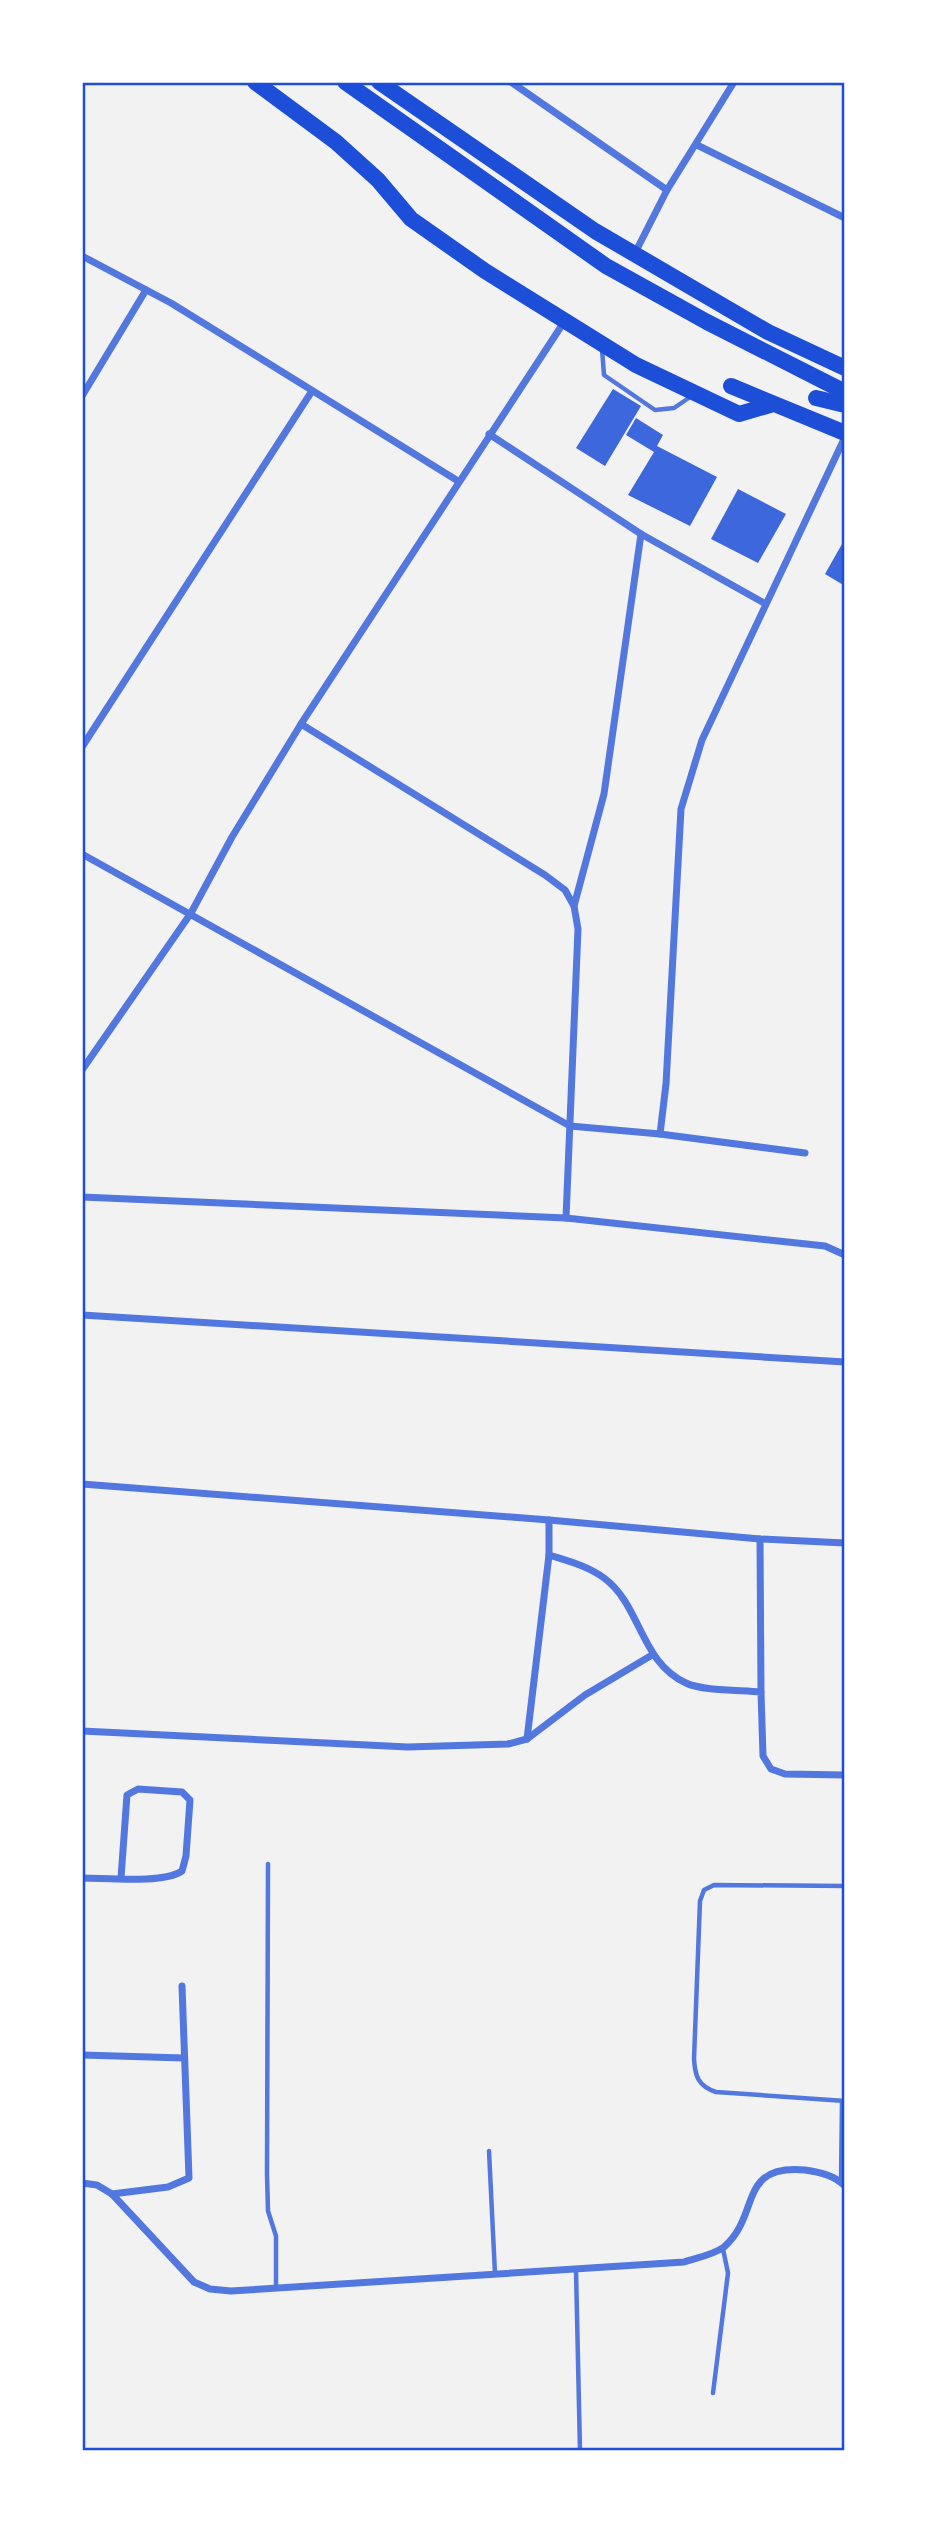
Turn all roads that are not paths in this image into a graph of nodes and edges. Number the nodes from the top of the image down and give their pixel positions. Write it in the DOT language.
graph roads {
  1 [pos="255,82"];
  2 [pos="345,82"];
  3 [pos="380,82"];
  4 [pos="511,82"];
  5 [pos="734,82"];
  6 [pos="697,145"];
  7 [pos="667,190"];
  8 [pos="845,218"];
  9 [pos="635,253"];
  10 [pos="82,256"];
  11 [pos="146,290"];
  12 [pos="564,322"];
  13 [pos="601,343"];
  14 [pos="845,368"];
  15 [pos="731,386"];
  16 [pos="312,391"];
  17 [pos="845,392"];
  18 [pos="694,395"];
  19 [pos="82,397"];
  20 [pos="816,398"];
  21 [pos="770,405"];
  22 [pos="845,405"];
  23 [pos="489,434"];
  24 [pos="845,435"];
  25 [pos="458,481"];
  26 [pos="641,534"];
  27 [pos="764,603"];
  28 [pos="301,724"];
  29 [pos="82,747"];
  30 [pos="82,854"];
  31 [pos="575,906"];
  32 [pos="191,913"];
  33 [pos="82,1070"];
  34 [pos="570,1126"];
  35 [pos="660,1134"];
  36 [pos="805,1153"];
  37 [pos="82,1197"];
  38 [pos="566,1218"];
  39 [pos="845,1255"];
  40 [pos="82,1315"];
  41 [pos="845,1362"];
  42 [pos="82,1484"];
  43 [pos="550,1520"];
  44 [pos="760,1539"];
  45 [pos="845,1542"];
  46 [pos="549,1555"];
  47 [pos="652,1656"];
  48 [pos="761,1692"];
  49 [pos="82,1731"];
  50 [pos="527,1739"];
  51 [pos="845,1775"];
  52 [pos="268,1864"];
  53 [pos="82,1878"];
  54 [pos="121,1878"];
  55 [pos="845,1886"];
  56 [pos="182,1986"];
  57 [pos="82,2055"];
  58 [pos="184,2058"];
  59 [pos="844,2101"];
  60 [pos="489,2151"];
  61 [pos="82,2183"];
  62 [pos="843,2184"];
  63 [pos="112,2194"];
  64 [pos="723,2248"];
  65 [pos="576,2270"];
  66 [pos="495,2275"];
  67 [pos="276,2289"];
  68 [pos="713,2393"];
  69 [pos="580,2451"];
  1 -- 12 [label="highway"];
  2 -- 17 [label="highway"];
  3 -- 9 [label="highway"];
  4 -- 7 [label="street"];
  5 -- 6 [label="street"];
  6 -- 7 [label="street"];
  6 -- 8 [label="street"];
  7 -- 9 [label="street"];
  9 -- 14 [label="highway"];
  10 -- 11 [label="street"];
  11 -- 16 [label="street"];
  11 -- 19 [label="street"];
  12 -- 13 [label="highway"];
  12 -- 23 [label="street"];
  13 -- 18 [label="highway"];
  13 -- 18 [label="lane"];
  15 -- 21 [label="highway"];
  16 -- 25 [label="street"];
  16 -- 29 [label="street"];
  18 -- 21 [label="highway"];
  20 -- 22 [label="highway"];
  21 -- 24 [label="highway"];
  23 -- 25 [label="street"];
  23 -- 26 [label="street"];
  24 -- 27 [label="street"];
  25 -- 28 [label="street"];
  26 -- 27 [label="street"];
  26 -- 31 [label="street"];
  27 -- 35 [label="street"];
  28 -- 31 [label="street"];
  28 -- 32 [label="street"];
  30 -- 32 [label="street"];
  31 -- 34 [label="street"];
  32 -- 33 [label="street"];
  32 -- 34 [label="street"];
  34 -- 35 [label="street"];
  34 -- 38 [label="street"];
  35 -- 36 [label="street"];
  37 -- 38 [label="street"];
  38 -- 39 [label="street"];
  40 -- 41 [label="street"];
  42 -- 43 [label="street"];
  43 -- 44 [label="street"];
  43 -- 46 [label="street"];
  44 -- 45 [label="street"];
  44 -- 48 [label="street"];
  46 -- 47 [label="street"];
  46 -- 50 [label="street"];
  47 -- 48 [label="street"];
  47 -- 50 [label="street"];
  48 -- 51 [label="street"];
  49 -- 50 [label="street"];
  52 -- 67 [label="lane"];
  53 -- 54 [label="street"];
  54 -- 54 [label="street"];
  55 -- 59 [label="lane"];
  56 -- 58 [label="street"];
  57 -- 58 [label="street"];
  58 -- 63 [label="street"];
  59 -- 62 [label="lane"];
  60 -- 66 [label="lane"];
  61 -- 63 [label="street"];
  62 -- 64 [label="street"];
  63 -- 67 [label="street"];
  64 -- 65 [label="street"];
  64 -- 68 [label="lane"];
  65 -- 66 [label="street"];
  65 -- 69 [label="lane"];
  66 -- 67 [label="street"];
}
